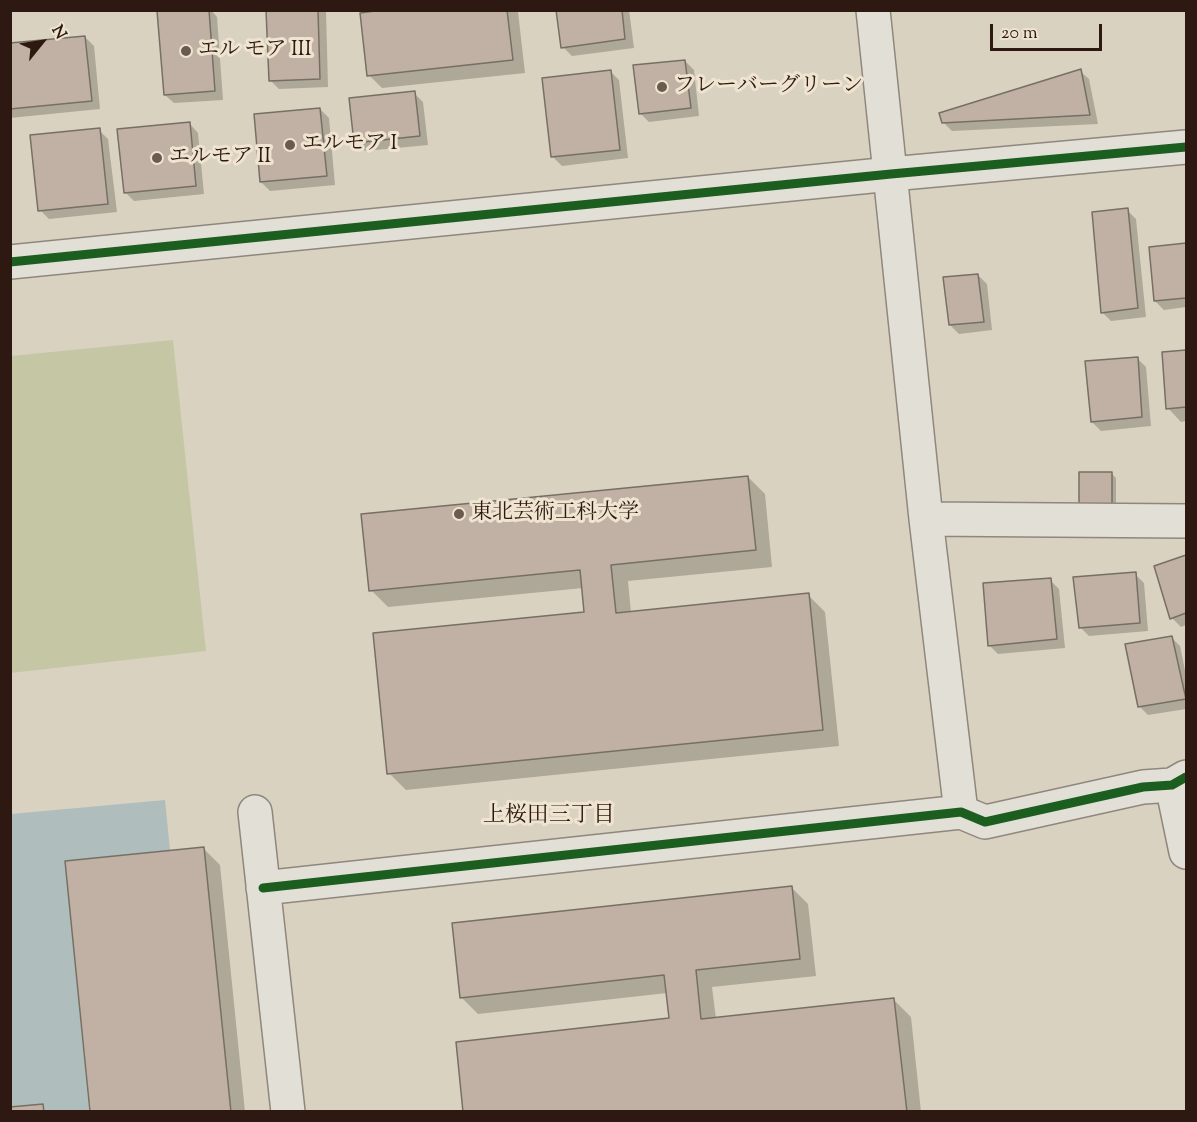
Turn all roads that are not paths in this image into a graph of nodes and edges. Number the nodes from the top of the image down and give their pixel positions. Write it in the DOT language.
graph roads {
  1 [pos="873,10"];
  2 [pos="1186,147"];
  3 [pos="891,174"];
  4 [pos="10,262"];
  5 [pos="926,519"];
  6 [pos="1186,521"];
  7 [pos="1179,781"];
  8 [pos="255,812"];
  9 [pos="960,813"];
  10 [pos="1186,852"];
  11 [pos="263,888"];
  12 [pos="288,1112"];
  1 -- 3 [label="street"];
  2 -- 3 [label="street"];
  3 -- 4 [label="street"];
  3 -- 5 [label="street"];
  5 -- 6 [label="street"];
  5 -- 9 [label="street"];
  7 -- 9 [label="street"];
  7 -- 10 [label="street"];
  8 -- 11 [label="street"];
  9 -- 11 [label="street"];
  11 -- 12 [label="street"];
}
